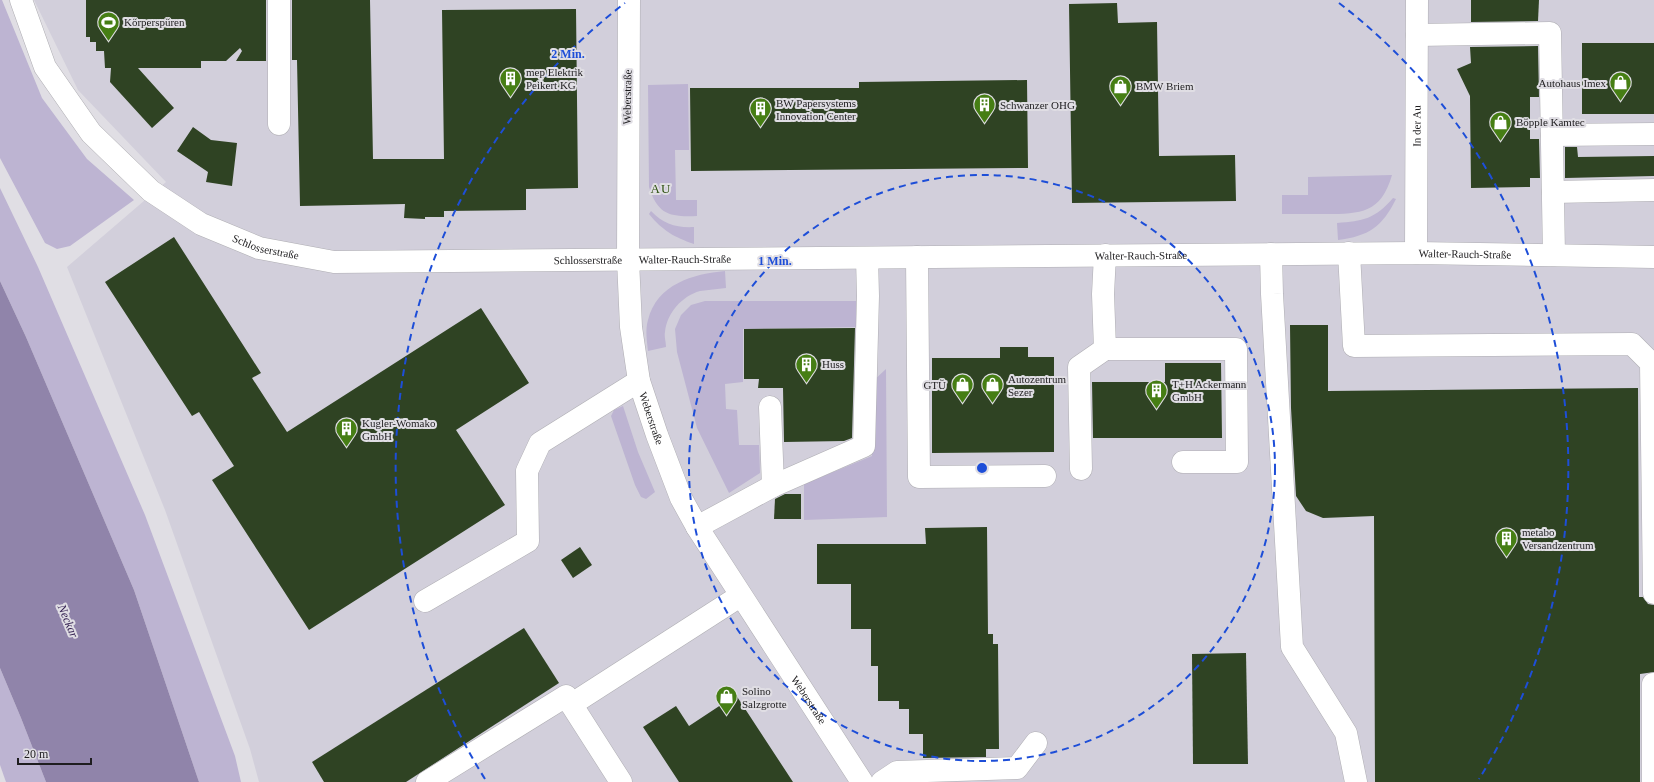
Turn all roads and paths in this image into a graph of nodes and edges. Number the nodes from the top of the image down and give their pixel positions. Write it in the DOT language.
graph roads {
  1 [pos="21,0"];
  2 [pos="279,0"];
  3 [pos="629,0"];
  4 [pos="1417,0"];
  5 [pos="1417,35"];
  6 [pos="279,124"];
  7 [pos="1654,134"];
  8 [pos="1552,135"];
  9 [pos="1654,190"];
  10 [pos="1553,192"];
  11 [pos="1349,253"];
  12 [pos="1416,253"];
  13 [pos="1271,254"];
  14 [pos="1554,255"];
  15 [pos="1105,256"];
  16 [pos="917,257"];
  17 [pos="1654,257"];
  18 [pos="867,258"];
  19 [pos="628,260"];
  20 [pos="1105,349"];
  21 [pos="639,381"];
  22 [pos="770,407"];
  23 [pos="1183,462"];
  24 [pos="1081,469"];
  25 [pos="1045,476"];
  26 [pos="773,486"];
  27 [pos="697,527"];
  28 [pos="1654,593"];
  29 [pos="740,596"];
  30 [pos="426,601"];
  31 [pos="1653,684"];
  32 [pos="572,704"];
  33 [pos="1036,743"];
  34 [pos="427,782"];
  35 [pos="621,782"];
  36 [pos="862,782"];
  37 [pos="882,782"];
  38 [pos="1356,782"];
  39 [pos="1653,782"];
  1 -- 19 [label="street, Schlosserstraße"];
  2 -- 6 [label="street"];
  3 -- 19 [label="street, Weberstraße"];
  4 -- 5 [label="street, In der Au"];
  5 -- 8 [label="street"];
  5 -- 12 [label="street, In der Au"];
  7 -- 8 [label="street"];
  8 -- 10 [label="street"];
  9 -- 10 [label="street"];
  10 -- 14 [label="street"];
  11 -- 12 [label="street, Walter-Rauch-Straße"];
  11 -- 13 [label="street, Walter-Rauch-Straße"];
  11 -- 28 [label="street"];
  12 -- 14 [label="street, Walter-Rauch-Straße"];
  13 -- 15 [label="street, Walter-Rauch-Straße"];
  13 -- 38 [label="street"];
  14 -- 17 [label="street, Walter-Rauch-Straße"];
  15 -- 16 [label="street, Walter-Rauch-Straße"];
  15 -- 20 [label="street"];
  16 -- 18 [label="street, Walter-Rauch-Straße"];
  16 -- 25 [label="street"];
  18 -- 19 [label="street, Walter-Rauch-Straße"];
  18 -- 26 [label="street"];
  19 -- 21 [label="street, Weberstraße"];
  20 -- 23 [label="street"];
  20 -- 24 [label="street"];
  21 -- 27 [label="street, Weberstraße"];
  21 -- 30 [label="street"];
  22 -- 26 [label="street"];
  26 -- 27 [label="street"];
  27 -- 29 [label="street, Weberstraße"];
  29 -- 32 [label="street"];
  29 -- 36 [label="street, Weberstraße"];
  31 -- 39 [label="street"];
  32 -- 34 [label="street"];
  32 -- 35 [label="street"];
  33 -- 37 [label="street"];
}
